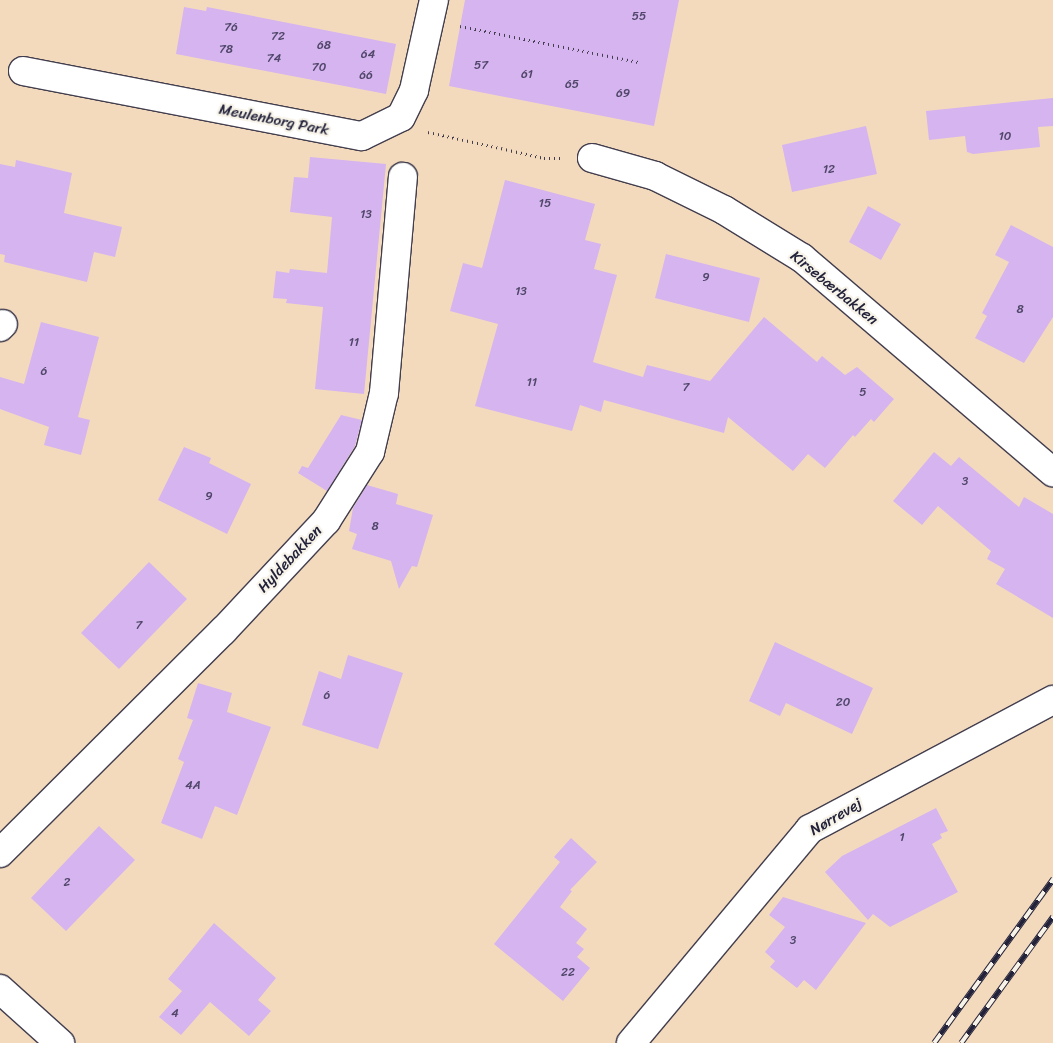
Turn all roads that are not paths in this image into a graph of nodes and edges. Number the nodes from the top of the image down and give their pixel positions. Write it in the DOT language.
graph roads {
  1 [pos="432,10"];
  2 [pos="23,71"];
  3 [pos="592,158"];
  4 [pos="403,177"];
  5 [pos="1051,465"];
  6 [pos="1053,700"];
  7 [pos="0,853"];
  8 [pos="0,989"];
  9 [pos="60,1043"];
  10 [pos="632,1043"];
  1 -- 2 [label="street, Meulenborg Park"];
  3 -- 5 [label="street, Kirsebærbakken"];
  4 -- 7 [label="street, Hyldebakken"];
  6 -- 10 [label="street, Nørrevej"];
  8 -- 9 [label="street"];
}
